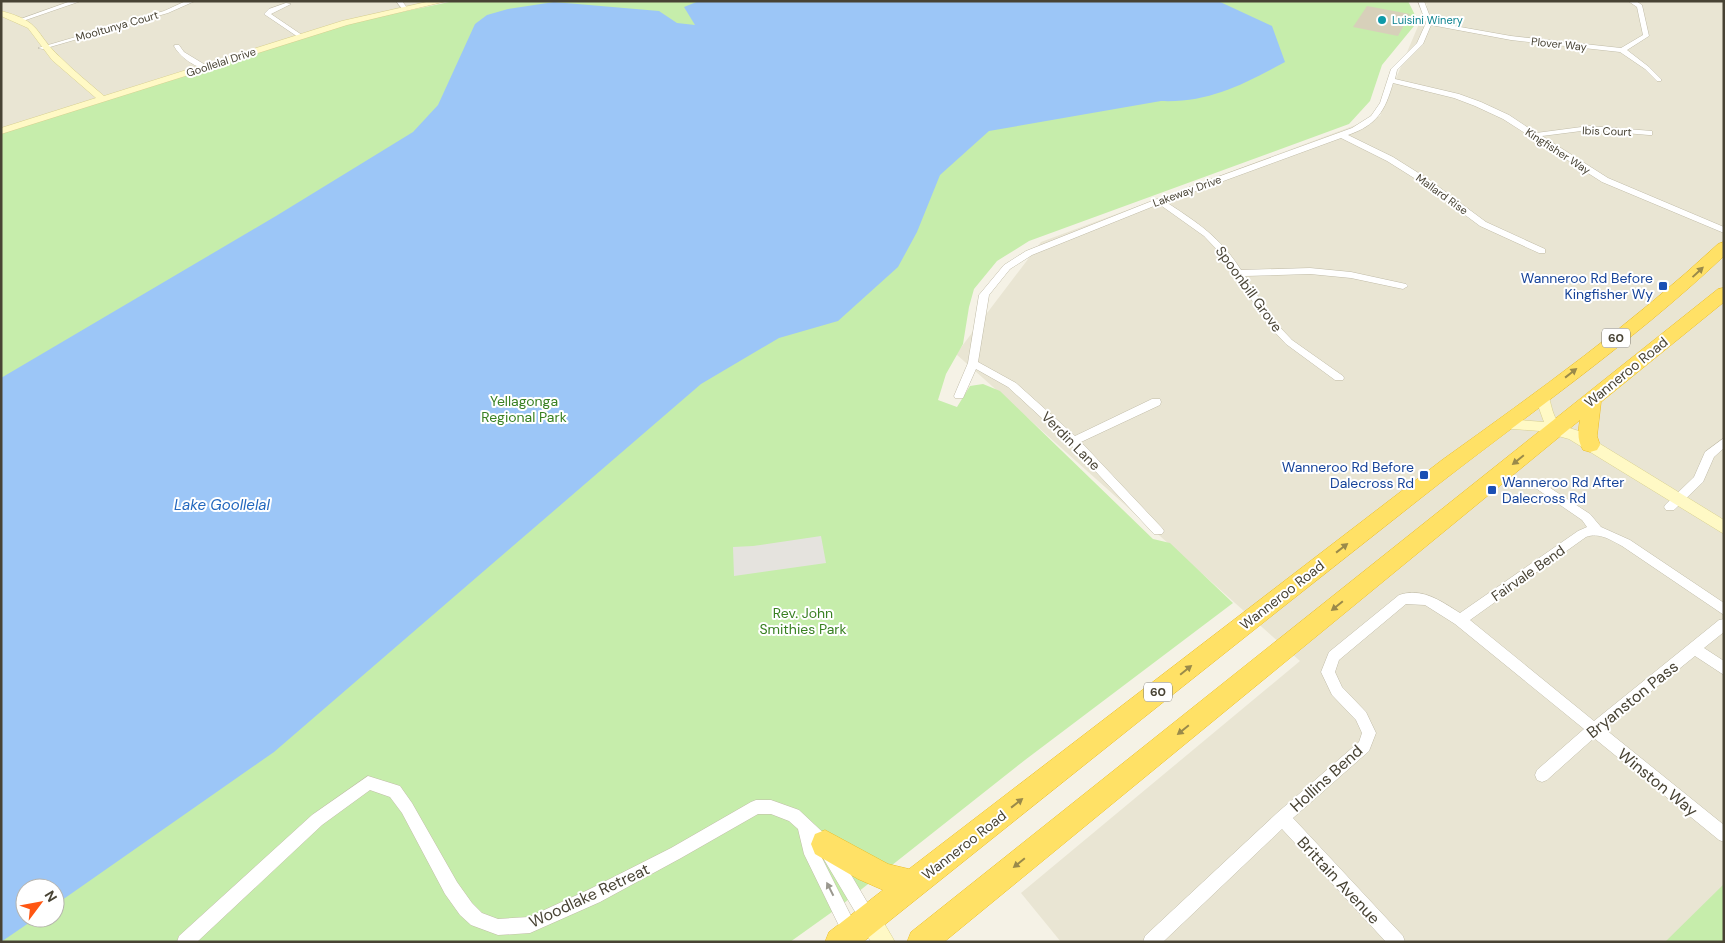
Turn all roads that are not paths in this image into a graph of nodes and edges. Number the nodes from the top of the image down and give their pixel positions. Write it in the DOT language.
graph roads {
  1 [pos="78,1"];
  2 [pos="192,1"];
  3 [pos="432,1"];
  4 [pos="443,1"];
  5 [pos="1421,1"];
  6 [pos="1631,1"];
  7 [pos="288,4"];
  8 [pos="403,6"];
  9 [pos="1,15"];
  10 [pos="20,20"];
  11 [pos="1429,23"];
  12 [pos="299,35"];
  13 [pos="177,46"];
  14 [pos="43,47"];
  15 [pos="1622,50"];
  16 [pos="204,66"];
  17 [pos="1390,80"];
  18 [pos="1659,80"];
  19 [pos="98,99"];
  20 [pos="1,130"];
  21 [pos="1649,133"];
  22 [pos="1342,136"];
  23 [pos="1535,136"];
  24 [pos="1160,201"];
  25 [pos="1724,230"];
  26 [pos="1724,247"];
  27 [pos="1542,251"];
  28 [pos="1238,273"];
  29 [pos="1403,286"];
  30 [pos="1724,293"];
  31 [pos="973,363"];
  32 [pos="1338,378"];
  33 [pos="959,396"];
  34 [pos="1542,397"];
  35 [pos="1592,400"];
  36 [pos="1156,402"];
  37 [pos="1505,424"];
  38 [pos="1556,429"];
  39 [pos="1074,441"];
  40 [pos="1724,442"];
  41 [pos="1590,445"];
  42 [pos="1538,484"];
  43 [pos="1673,503"];
  44 [pos="1724,528"];
  45 [pos="1597,530"];
  46 [pos="1158,532"];
  47 [pos="1724,540"];
  48 [pos="1724,610"];
  49 [pos="1460,620"];
  50 [pos="1724,624"];
  51 [pos="1694,648"];
  52 [pos="1724,669"];
  53 [pos="1593,730"];
  54 [pos="1542,775"];
  55 [pos="1282,818"];
  56 [pos="1724,834"];
  57 [pos="815,835"];
  58 [pos="914,884"];
  59 [pos="860,935"];
  60 [pos="185,942"];
  61 [pos="921,942"];
  62 [pos="1151,942"];
  63 [pos="1397,942"];
  1 -- 10 [label="street"];
  2 -- 14 [label="street, Mooltunya Court"];
  3 -- 8 [label="street, Goollelal Drive"];
  4 -- 8 [label="street, Goollelal Drive"];
  5 -- 11 [label="street"];
  6 -- 15 [label="street"];
  7 -- 12 [label="street"];
  8 -- 12 [label="street, Goollelal Drive"];
  9 -- 10 [label="street"];
  10 -- 14 [label="street"];
  11 -- 15 [label="street, Plover Way"];
  11 -- 17 [label="street, Lakeway Drive"];
  12 -- 16 [label="street, Goollelal Drive"];
  13 -- 16 [label="street"];
  14 -- 19 [label="street"];
  15 -- 18 [label="street"];
  16 -- 19 [label="street, Goollelal Drive"];
  17 -- 22 [label="street, Lakeway Drive"];
  17 -- 23 [label="street, Kingfisher Way"];
  19 -- 20 [label="street, Goollelal Drive"];
  21 -- 23 [label="street, Ibis Court"];
  22 -- 24 [label="street, Lakeway Drive"];
  22 -- 27 [label="street, Mallard Rise"];
  23 -- 25 [label="street, Kingfisher Way"];
  24 -- 28 [label="street, Spoonbill Grove"];
  24 -- 31 [label="street, Lakeway Drive"];
  34 -- 26 [label="highway, Wanneroo Road / 60, one-way"];
  28 -- 29 [label="street"];
  28 -- 32 [label="street, Spoonbill Grove"];
  30 -- 35 [label="highway, Wanneroo Road / 60"];
  31 -- 33 [label="street, Lakeway Drive"];
  31 -- 39 [label="street, Verdin Lane"];
  34 -- 37 [label="highway, Wanneroo Road / 60"];
  34 -- 38 [label="street"];
  35 -- 38 [label="highway, Wanneroo Road / 60"];
  35 -- 41 [label="highway"];
  36 -- 39 [label="street"];
  37 -- 38 [label="street"];
  58 -- 37 [label="highway, Wanneroo Road / 60, one-way"];
  38 -- 41 [label="street"];
  38 -- 43 [label="street"];
  38 -- 61 [label="highway, Wanneroo Road / 60, one-way"];
  39 -- 46 [label="street, Verdin Lane"];
  40 -- 43 [label="street"];
  41 -- 43 [label="street"];
  42 -- 45 [label="street"];
  43 -- 44 [label="street"];
  43 -- 47 [label="street"];
  45 -- 48 [label="street"];
  45 -- 49 [label="street, Fairvale Bend"];
  49 -- 53 [label="street, Hollins Bend"];
  49 -- 55 [label="street, Hollins Bend"];
  50 -- 51 [label="street, Bryanston Pass"];
  51 -- 52 [label="street"];
  51 -- 53 [label="street, Bryanston Pass"];
  53 -- 54 [label="street, Bryanston Pass"];
  53 -- 56 [label="street, Winston Way"];
  55 -- 62 [label="street, Hollins Bend"];
  55 -- 63 [label="street, Brittain Avenue"];
  57 -- 58 [label="highway"];
  57 -- 59 [label="street, Woodlake Retreat"];
  59 -- 57 [label="street, one-way"];
  57 -- 60 [label="street, Woodlake Retreat"];
  58 -- 59 [label="highway, Wanneroo Road / 60"];
}
